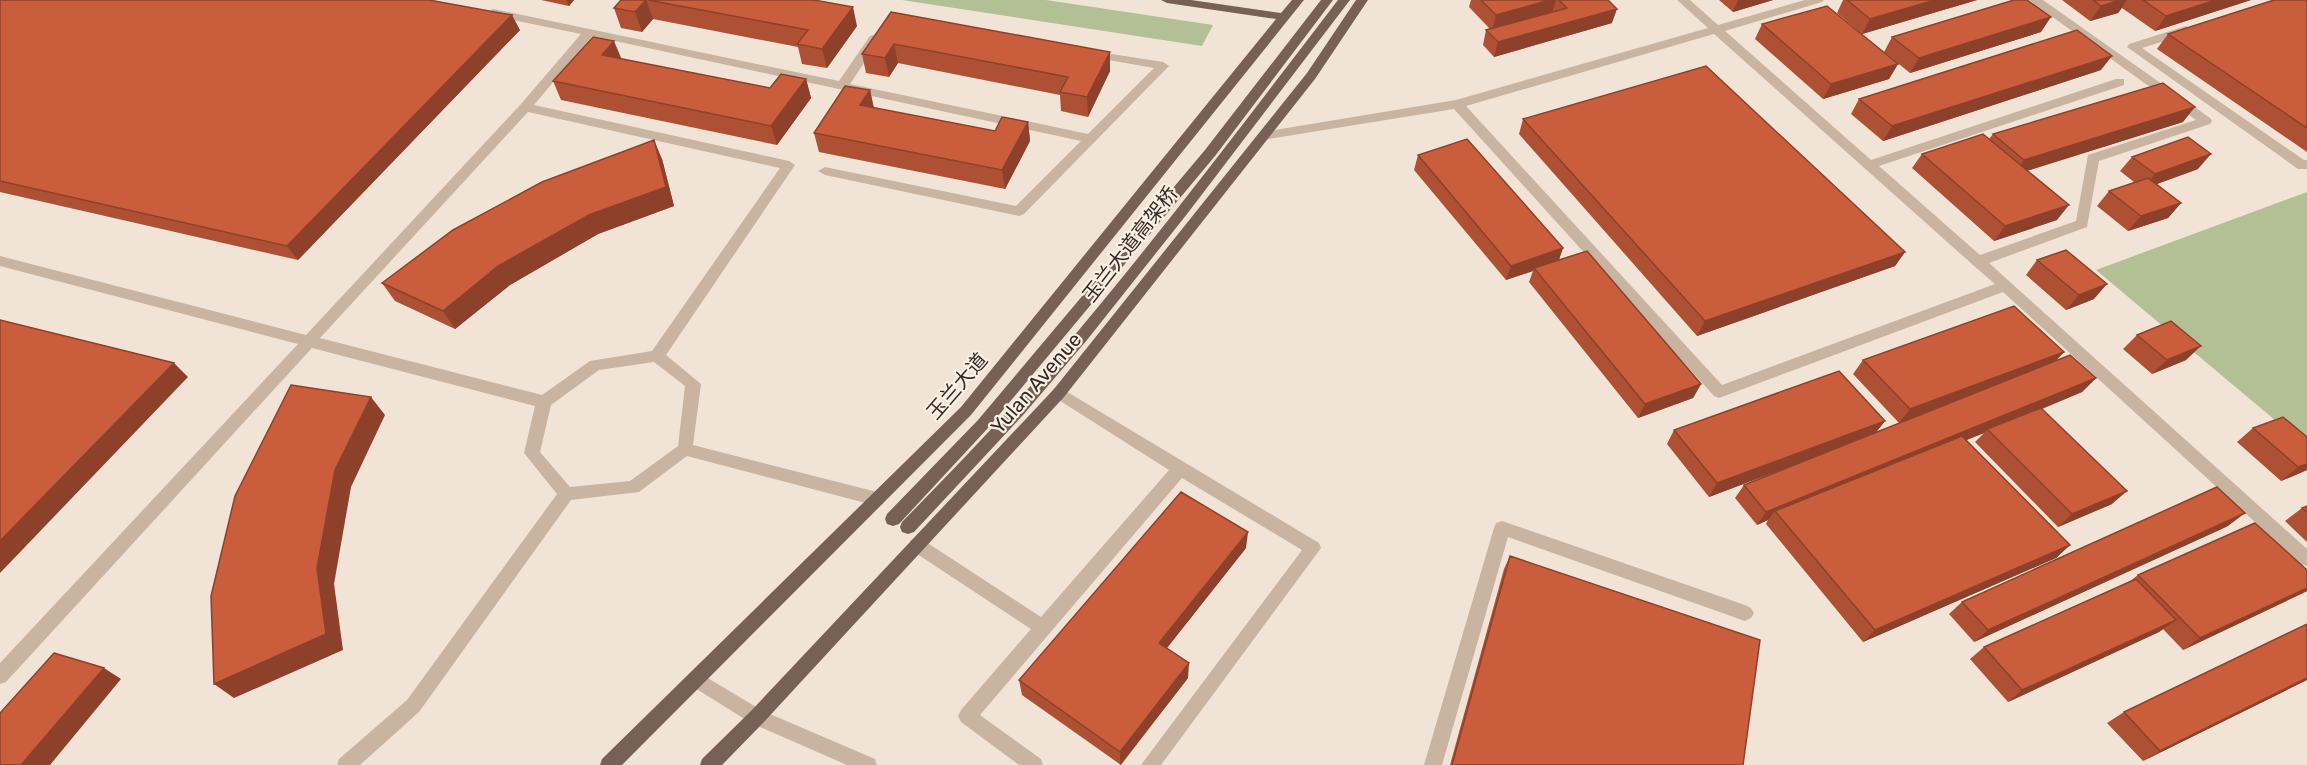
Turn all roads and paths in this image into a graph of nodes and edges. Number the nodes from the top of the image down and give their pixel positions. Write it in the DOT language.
graph roads {
  1 [pos="1167,0"];
  2 [pos="1298,0"];
  3 [pos="1327,0"];
  4 [pos="1344,0"];
  5 [pos="1362,0"];
  6 [pos="1683,0"];
  7 [pos="1818,0"];
  8 [pos="2035,0"];
  9 [pos="486,12"];
  10 [pos="1284,17"];
  11 [pos="884,25"];
  12 [pos="2199,26"];
  13 [pos="1716,30"];
  14 [pos="588,32"];
  15 [pos="1072,50"];
  16 [pos="2120,82"];
  17 [pos="842,86"];
  18 [pos="1457,104"];
  19 [pos="525,107"];
  20 [pos="1263,136"];
  21 [pos="1091,139"];
  22 [pos="2307,164"];
  23 [pos="1869,165"];
  24 [pos="825,171"];
  25 [pos="0,261"];
  26 [pos="1978,261"];
  27 [pos="2006,286"];
  28 [pos="309,341"];
  29 [pos="657,356"];
  30 [pos="1059,393"];
  31 [pos="544,402"];
  32 [pos="685,449"];
  33 [pos="1180,469"];
  34 [pos="566,494"];
  35 [pos="877,500"];
  36 [pos="892,519"];
  37 [pos="908,527"];
  38 [pos="917,545"];
  39 [pos="2307,559"];
  40 [pos="1745,613"];
  41 [pos="1043,628"];
  42 [pos="0,676"];
  43 [pos="696,679"];
  44 [pos="757,717"];
  45 [pos="346,765"];
  46 [pos="609,765"];
  47 [pos="709,765"];
  48 [pos="868,765"];
  49 [pos="1034,765"];
  50 [pos="1150,765"];
  51 [pos="1433,765"];
  1 -- 10 [label="main road"];
  2 -- 10 [label="main road, 玉兰大道"];
  3 -- 36 [label="main road, 玉兰大道高架桥"];
  4 -- 37 [label="main road, 玉兰大道高架桥"];
  5 -- 20 [label="main road, Yulan Avenue"];
  6 -- 13 [label="street"];
  7 -- 13 [label="street"];
  8 -- 26 [label="street"];
  9 -- 14 [label="street"];
  10 -- 35 [label="main road, 玉兰大道"];
  11 -- 17 [label="street"];
  12 -- 22 [label="street"];
  13 -- 18 [label="street"];
  13 -- 23 [label="street"];
  14 -- 17 [label="street"];
  14 -- 19 [label="street"];
  15 -- 21 [label="street"];
  16 -- 23 [label="street"];
  17 -- 21 [label="street"];
  18 -- 20 [label="street"];
  18 -- 27 [label="street"];
  19 -- 28 [label="street"];
  19 -- 29 [label="street"];
  20 -- 30 [label="main road, Yulan Avenue"];
  21 -- 24 [label="street"];
  23 -- 26 [label="street"];
  25 -- 28 [label="street"];
  26 -- 27 [label="street"];
  27 -- 39 [label="street"];
  28 -- 31 [label="street"];
  28 -- 42 [label="street"];
  29 -- 31 [label="street"];
  29 -- 32 [label="street"];
  30 -- 33 [label="street"];
  30 -- 38 [label="main road, Yulan Avenue"];
  31 -- 34 [label="street"];
  32 -- 34 [label="street"];
  32 -- 35 [label="street"];
  33 -- 41 [label="street"];
  33 -- 50 [label="street"];
  34 -- 45 [label="street"];
  35 -- 43 [label="main road, 玉兰大道"];
  38 -- 41 [label="street"];
  38 -- 44 [label="main road, Yulan Avenue"];
  40 -- 51 [label="street"];
  41 -- 49 [label="street"];
  43 -- 44 [label="street"];
  43 -- 46 [label="main road, 玉兰大道"];
  44 -- 47 [label="main road, Yulan Avenue"];
  44 -- 48 [label="street"];
}
